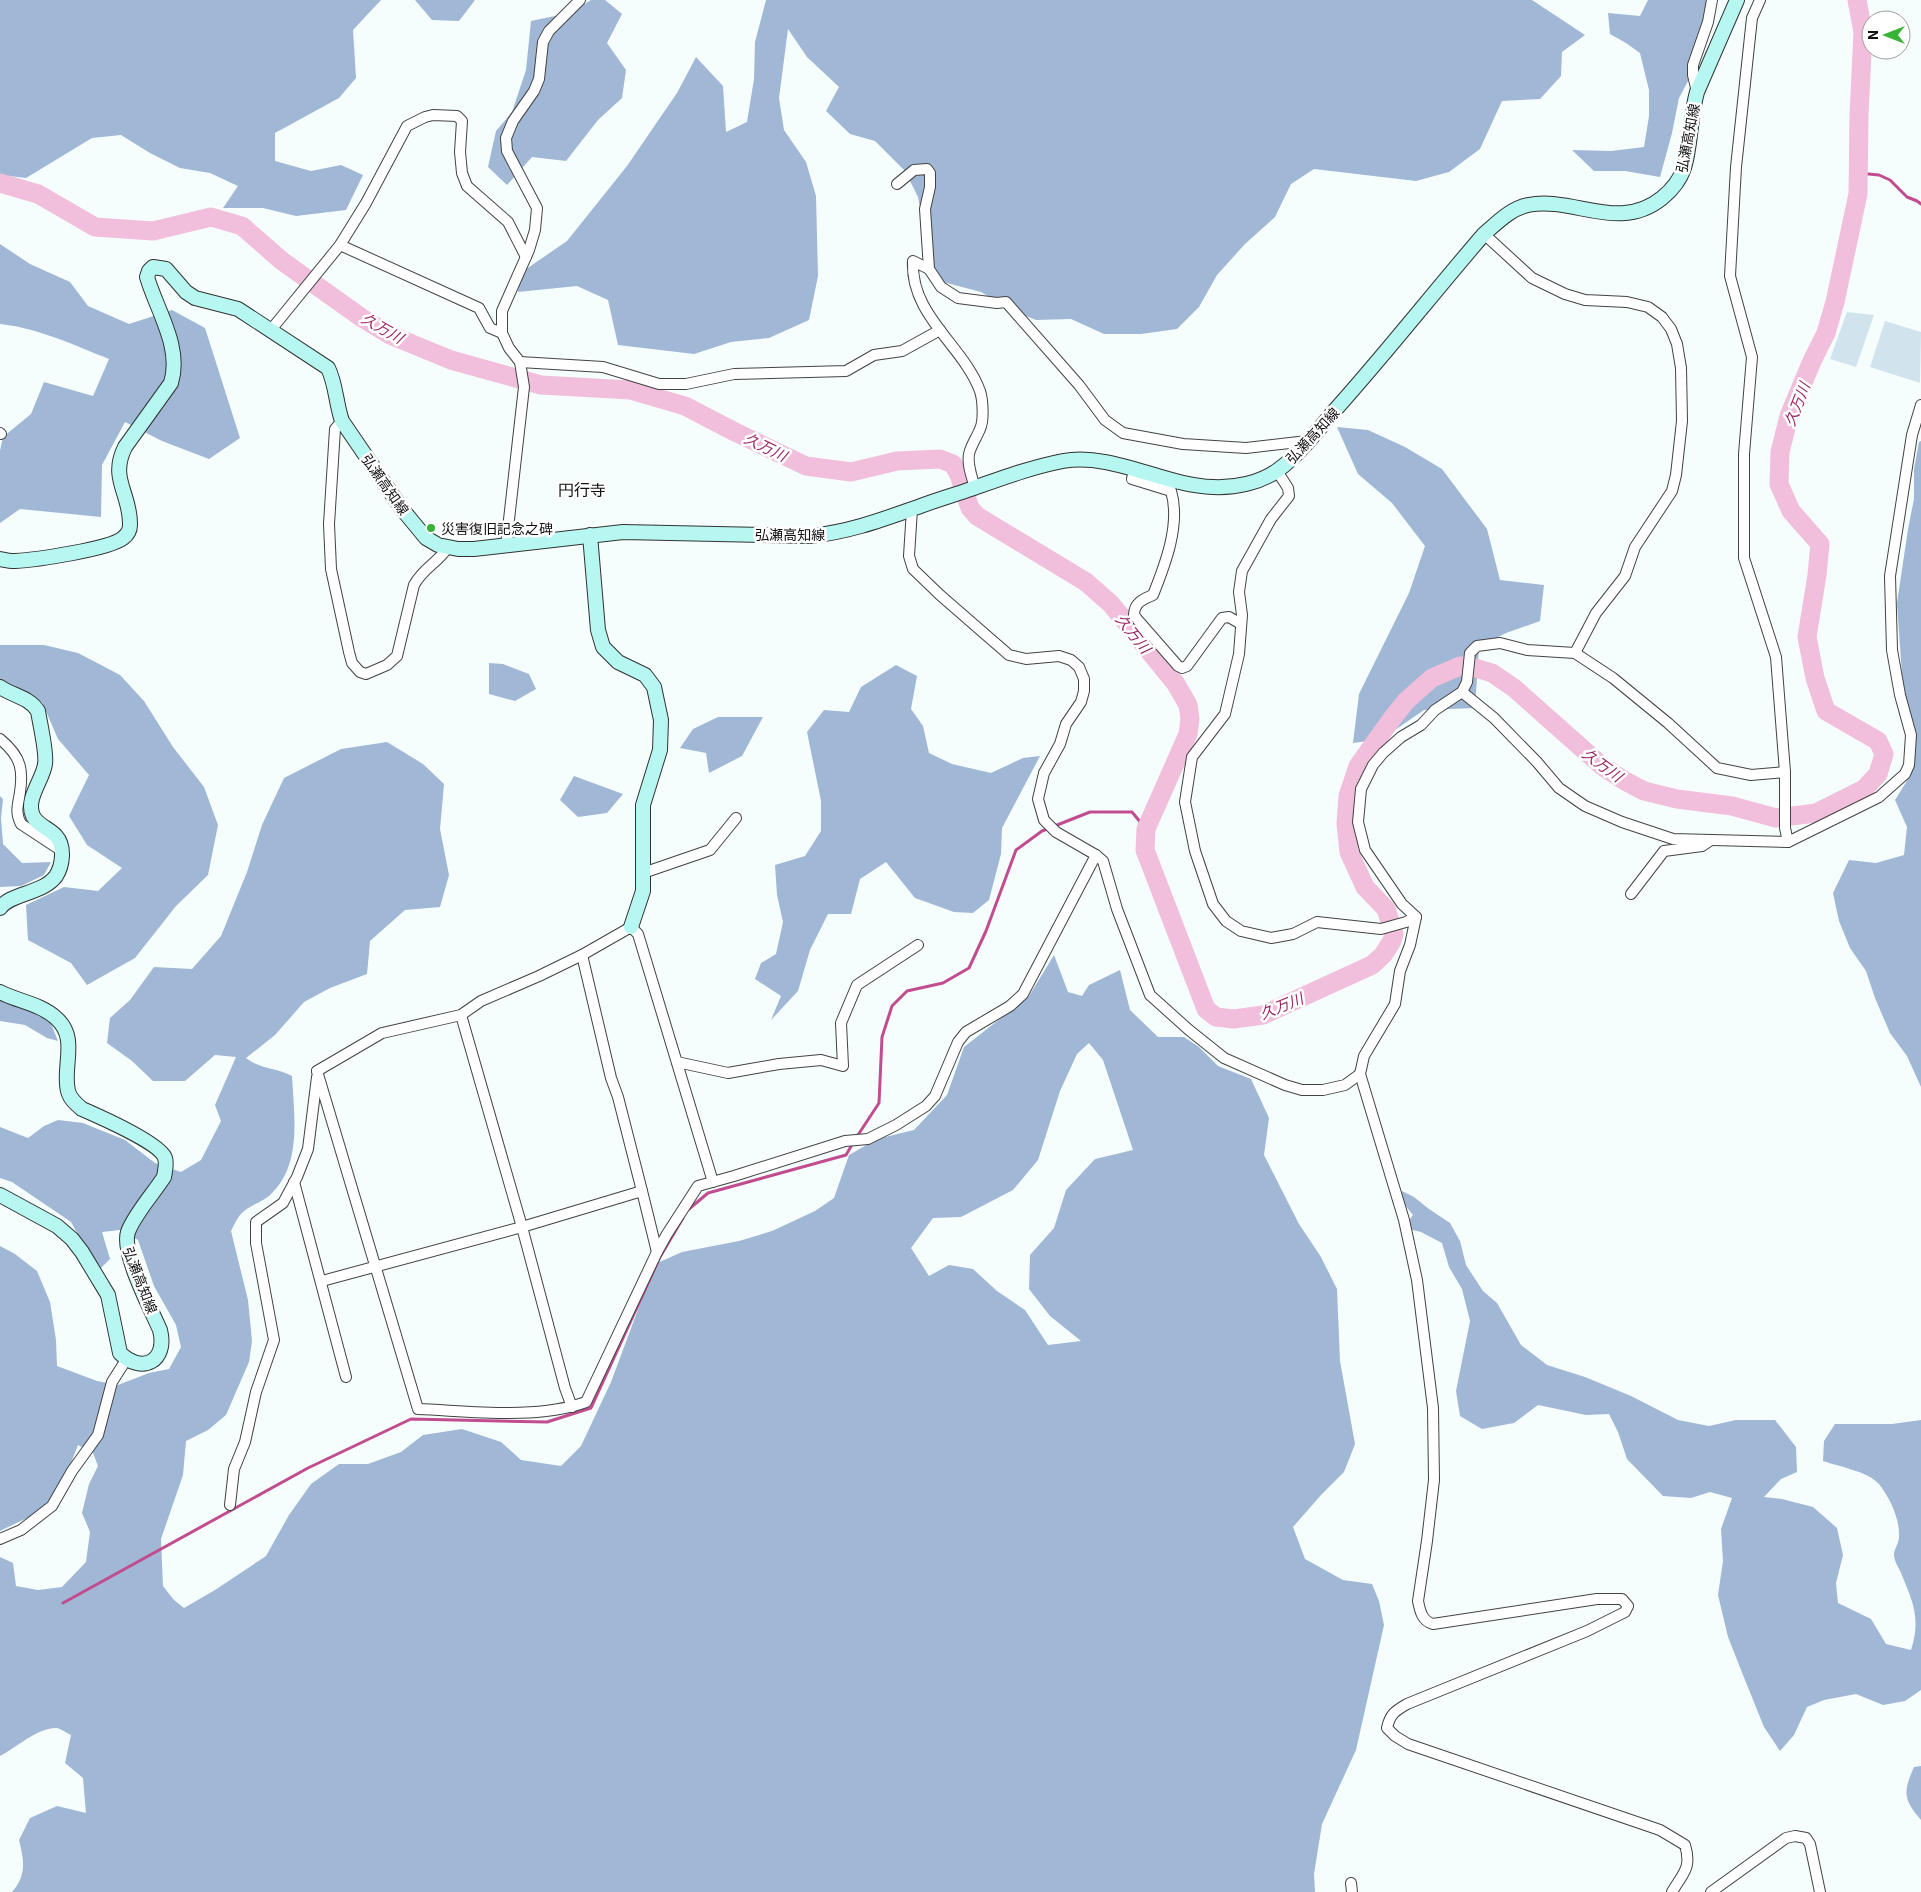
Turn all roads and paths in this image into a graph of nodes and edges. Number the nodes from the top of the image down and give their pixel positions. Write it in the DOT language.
graph roads {
  1 [pos="580,0"];
  2 [pos="1712,0"];
  3 [pos="1737,0"];
  4 [pos="1760,0"];
  5 [pos="1697,92"];
  6 [pos="898,184"];
  7 [pos="1484,234"];
  8 [pos="340,245"];
  9 [pos="526,257"];
  10 [pos="929,269"];
  11 [pos="940,330"];
  12 [pos="270,331"];
  13 [pos="502,333"];
  14 [pos="520,362"];
  15 [pos="1921,405"];
  16 [pos="342,421"];
  17 [pos="1307,441"];
  18 [pos="1134,470"];
  19 [pos="1277,471"];
  20 [pos="974,488"];
  21 [pos="912,509"];
  22 [pos="590,535"];
  23 [pos="506,546"];
  24 [pos="448,547"];
  25 [pos="0,559"];
  26 [pos="1241,624"];
  27 [pos="1575,653"];
  28 [pos="0,688"];
  29 [pos="1462,692"];
  30 [pos="0,739"];
  31 [pos="1785,772"];
  32 [pos="736,818"];
  33 [pos="1711,840"];
  34 [pos="1788,842"];
  35 [pos="62,851"];
  36 [pos="1096,855"];
  37 [pos="643,873"];
  38 [pos="1631,894"];
  39 [pos="0,908"];
  40 [pos="1416,917"];
  41 [pos="632,927"];
  42 [pos="918,945"];
  43 [pos="582,955"];
  44 [pos="0,992"];
  45 [pos="461,1015"];
  46 [pos="677,1062"];
  47 [pos="317,1071"];
  48 [pos="1360,1074"];
  49 [pos="294,1182"];
  50 [pos="714,1182"];
  51 [pos="642,1191"];
  52 [pos="0,1195"];
  53 [pos="522,1227"];
  54 [pos="657,1252"];
  55 [pos="374,1266"];
  56 [pos="322,1281"];
  57 [pos="126,1360"];
  58 [pos="346,1377"];
  59 [pos="572,1407"];
  60 [pos="230,1505"];
  61 [pos="0,1539"];
  62 [pos="1672,1892"];
  63 [pos="1711,1892"];
  64 [pos="1820,1892"];
  1 -- 9 [label="street"];
  2 -- 5 [label="street"];
  3 -- 5 [label="main road, 弘瀬高知線"];
  4 -- 31 [label="street"];
  5 -- 7 [label="main road, 弘瀬高知線"];
  6 -- 10 [label="street"];
  7 -- 17 [label="main road, 弘瀬高知線"];
  7 -- 27 [label="street"];
  8 -- 9 [label="street"];
  8 -- 12 [label="street"];
  8 -- 13 [label="street"];
  9 -- 13 [label="street"];
  10 -- 11 [label="street"];
  10 -- 17 [label="street"];
  11 -- 14 [label="street"];
  11 -- 20 [label="street"];
  12 -- 16 [label="main road, 弘瀬高知線"];
  12 -- 25 [label="main road, 弘瀬高知線"];
  13 -- 14 [label="street"];
  14 -- 23 [label="street"];
  15 -- 34 [label="street"];
  16 -- 24 [label="main road, 弘瀬高知線"];
  16 -- 24 [label="street"];
  17 -- 19 [label="main road, 弘瀬高知線"];
  18 -- 19 [label="main road, 弘瀬高知線"];
  18 -- 20 [label="main road, 弘瀬高知線"];
  18 -- 26 [label="street"];
  19 -- 26 [label="street"];
  20 -- 21 [label="main road, 弘瀬高知線"];
  21 -- 22 [label="main road, 弘瀬高知線"];
  21 -- 36 [label="street"];
  22 -- 23 [label="main road, 弘瀬高知線"];
  22 -- 37 [label="main road"];
  23 -- 24 [label="main road, 弘瀬高知線"];
  26 -- 40 [label="street"];
  27 -- 29 [label="street"];
  27 -- 31 [label="street"];
  28 -- 35 [label="main road"];
  29 -- 33 [label="street"];
  29 -- 40 [label="street"];
  30 -- 35 [label="street"];
  31 -- 34 [label="street"];
  32 -- 37 [label="street"];
  33 -- 34 [label="street"];
  33 -- 38 [label="street"];
  35 -- 39 [label="main road"];
  36 -- 48 [label="street"];
  36 -- 50 [label="street"];
  37 -- 41 [label="main road"];
  40 -- 48 [label="street"];
  41 -- 43 [label="street"];
  41 -- 46 [label="street"];
  42 -- 46 [label="street"];
  43 -- 45 [label="street"];
  43 -- 51 [label="street"];
  44 -- 57 [label="main road, 弘瀬高知線"];
  45 -- 47 [label="street"];
  45 -- 53 [label="street"];
  46 -- 50 [label="street"];
  47 -- 49 [label="street"];
  47 -- 55 [label="street"];
  48 -- 62 [label="street"];
  49 -- 56 [label="street"];
  49 -- 60 [label="street"];
  50 -- 54 [label="street"];
  51 -- 53 [label="street"];
  51 -- 54 [label="street"];
  52 -- 57 [label="main road"];
  53 -- 55 [label="street"];
  53 -- 59 [label="street"];
  54 -- 59 [label="street"];
  55 -- 56 [label="street"];
  55 -- 59 [label="street"];
  56 -- 58 [label="street"];
  57 -- 61 [label="street"];
  63 -- 64 [label="street"];
}
